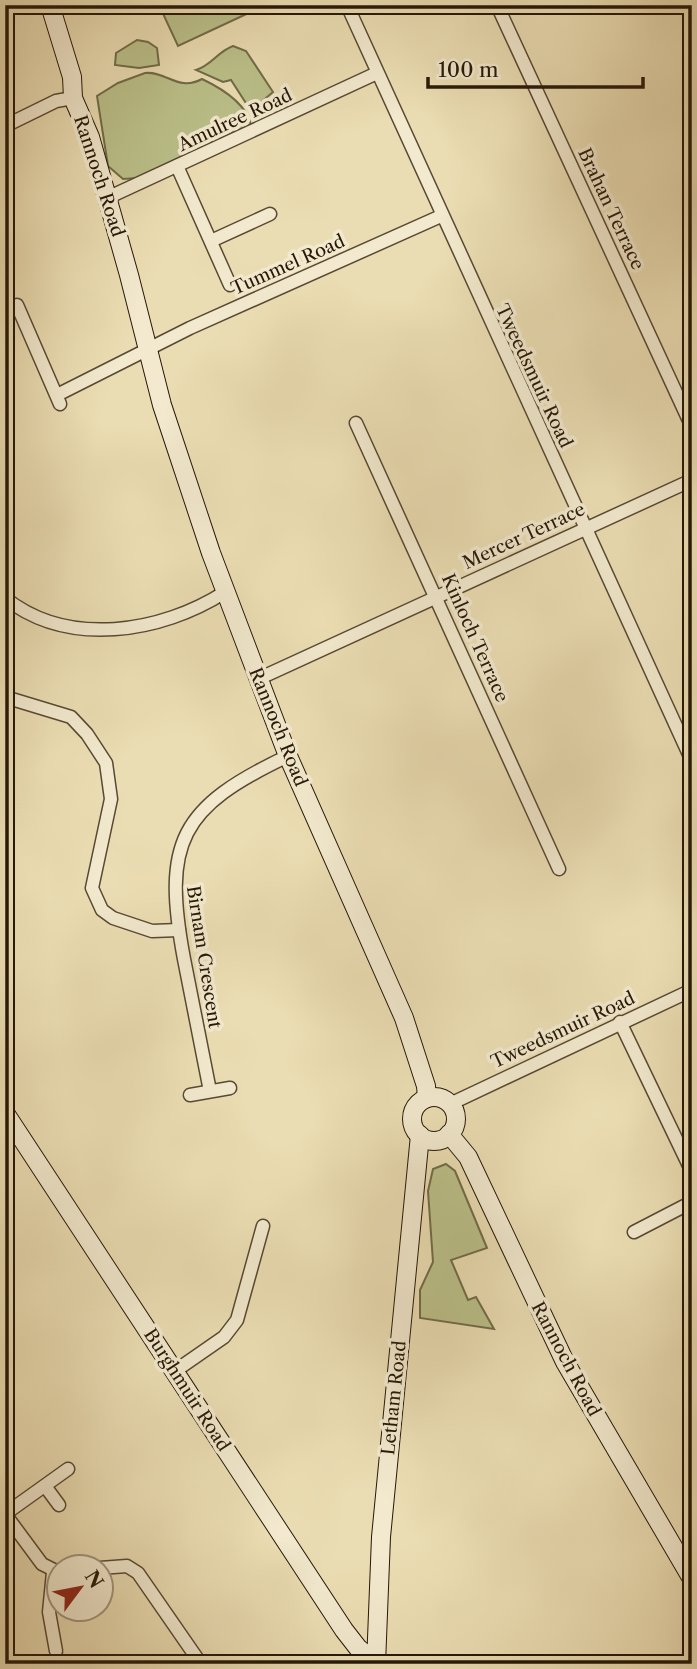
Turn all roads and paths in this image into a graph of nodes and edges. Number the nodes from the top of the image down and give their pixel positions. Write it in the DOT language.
graph roads {
  1 [pos="50,5"];
  2 [pos="347,5"];
  3 [pos="497,5"];
  4 [pos="377,73"];
  5 [pos="73,98"];
  6 [pos="5,126"];
  7 [pos="177,166"];
  8 [pos="107,198"];
  9 [pos="270,214"];
  10 [pos="441,216"];
  11 [pos="211,241"];
  12 [pos="230,285"];
  13 [pos="17,305"];
  14 [pos="149,347"];
  15 [pos="356,423"];
  16 [pos="692,427"];
  17 [pos="692,480"];
  18 [pos="585,527"];
  19 [pos="225,592"];
  20 [pos="437,596"];
  21 [pos="5,598"];
  22 [pos="258,679"];
  23 [pos="5,697"];
  24 [pos="288,756"];
  25 [pos="692,761"];
  26 [pos="559,869"];
  27 [pos="179,930"];
  28 [pos="692,990"];
  29 [pos="620,1021"];
  30 [pos="230,1088"];
  31 [pos="210,1091"];
  32 [pos="190,1095"];
  33 [pos="427,1098"];
  34 [pos="450,1104"];
  35 [pos="5,1113"];
  36 [pos="10,1134"];
  37 [pos="449,1134"];
  38 [pos="420,1135"];
  39 [pos="692,1172"];
  40 [pos="692,1202"];
  41 [pos="263,1226"];
  42 [pos="634,1232"];
  43 [pos="175,1371"];
  44 [pos="68,1469"];
  45 [pos="45,1486"];
  46 [pos="59,1505"];
  47 [pos="5,1514"];
  48 [pos="46,1566"];
  49 [pos="116,1566"];
  50 [pos="692,1579"];
  51 [pos="51,1624"];
  52 [pos="56,1651"];
  53 [pos="374,1663"];
  54 [pos="201,1664"];
  1 -- 5 [label="street, Rannoch Road"];
  2 -- 4 [label="street, Tweedsmuir Road"];
  3 -- 16 [label="street, Brahan Terrace"];
  4 -- 7 [label="street, Amulree Road"];
  4 -- 10 [label="street, Tweedsmuir Road"];
  5 -- 6 [label="street"];
  5 -- 8 [label="street, Rannoch Road"];
  7 -- 8 [label="street, Amulree Road"];
  7 -- 11 [label="street"];
  8 -- 14 [label="street, Rannoch Road"];
  9 -- 11 [label="street"];
  10 -- 14 [label="street, Tummel Road"];
  10 -- 18 [label="street, Tweedsmuir Road"];
  11 -- 12 [label="street"];
  13 -- 14 [label="street"];
  14 -- 19 [label="street, Rannoch Road"];
  15 -- 20 [label="street, Kinloch Terrace"];
  17 -- 18 [label="street, Mercer Terrace"];
  18 -- 20 [label="street, Mercer Terrace"];
  18 -- 25 [label="street, Tweedsmuir Road"];
  19 -- 21 [label="street"];
  19 -- 22 [label="street, Rannoch Road"];
  20 -- 22 [label="street, Mercer Terrace"];
  20 -- 26 [label="street, Kinloch Terrace"];
  22 -- 24 [label="street, Rannoch Road"];
  23 -- 27 [label="street"];
  24 -- 27 [label="street, Birnam Crescent"];
  24 -- 33 [label="street, Rannoch Road"];
  27 -- 31 [label="street, Birnam Crescent"];
  28 -- 29 [label="street, Tweedsmuir Road"];
  29 -- 34 [label="street, Tweedsmuir Road"];
  29 -- 39 [label="street"];
  30 -- 31 [label="street"];
  31 -- 32 [label="street"];
  33 -- 34 [label="street"];
  33 -- 38 [label="street"];
  34 -- 37 [label="street"];
  35 -- 36 [label="street, Burghmuir Road"];
  36 -- 43 [label="street, Burghmuir Road"];
  37 -- 38 [label="street"];
  37 -- 50 [label="street, Rannoch Road"];
  38 -- 53 [label="street, Letham Road"];
  40 -- 42 [label="street"];
  41 -- 43 [label="street"];
  43 -- 53 [label="street, Burghmuir Road"];
  44 -- 45 [label="street"];
  45 -- 46 [label="street"];
  45 -- 47 [label="street"];
  47 -- 48 [label="street"];
  49 -- 54 [label="street"];
  51 -- 52 [label="street"];
}
